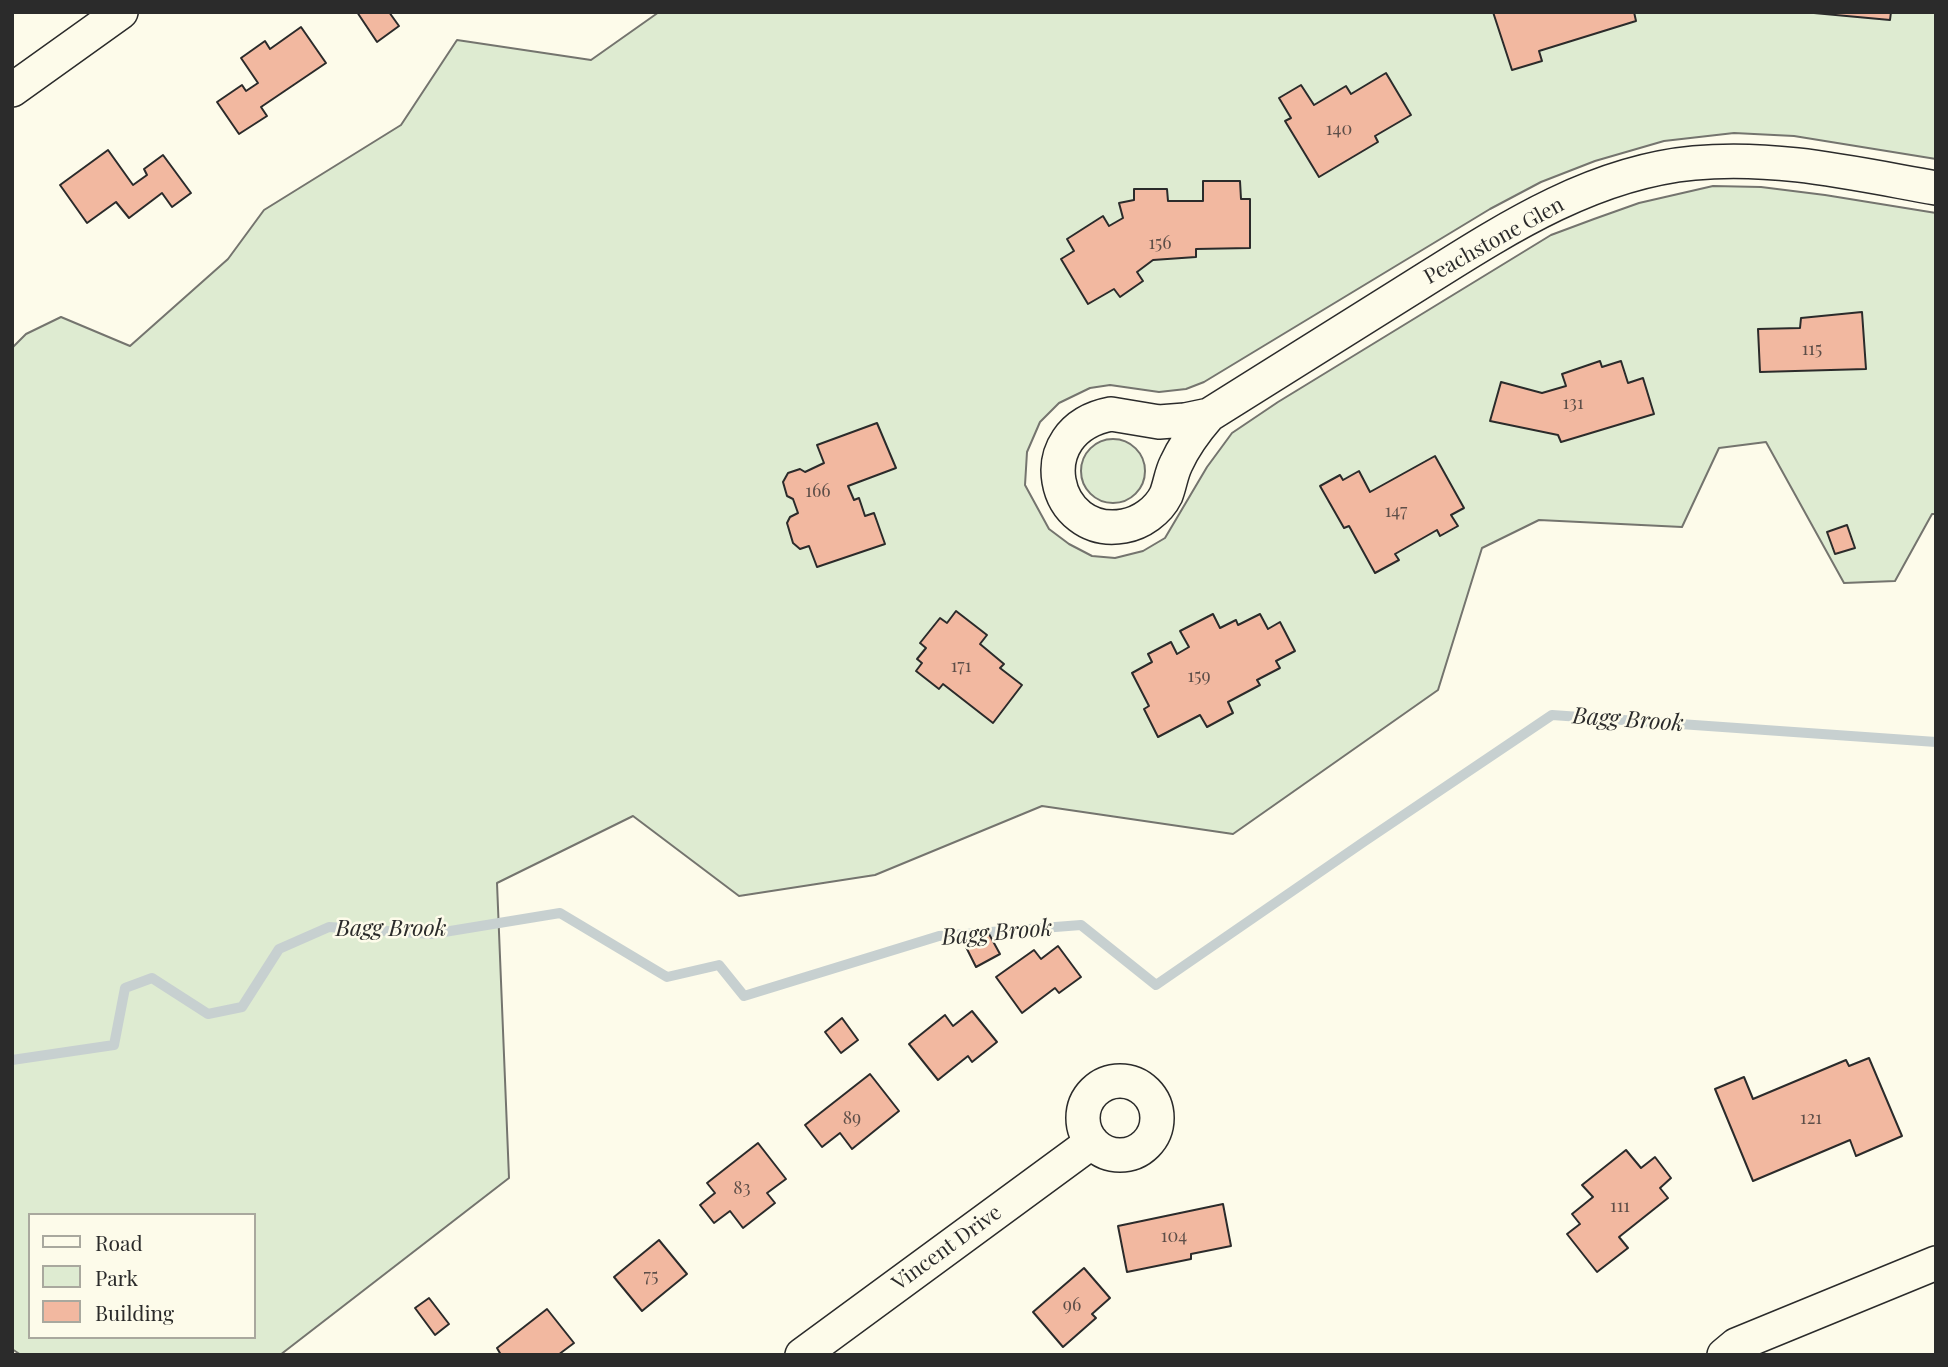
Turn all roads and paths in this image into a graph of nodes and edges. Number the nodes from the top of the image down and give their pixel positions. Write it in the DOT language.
graph roads {
  1 [pos="121,12"];
  2 [pos="12,90"];
  3 [pos="1936,188"];
  4 [pos="1209,415"];
  5 [pos="1092,1142"];
  6 [pos="1936,1263"];
  7 [pos="802,1355"];
  8 [pos="1724,1355"];
  1 -- 2 [label="street"];
  3 -- 4 [label="street, Peachstone Glen"];
  4 -- 4 [label="street, Peachstone Glen"];
  5 -- 7 [label="street, Vincent Drive"];
  6 -- 8 [label="street"];
}
